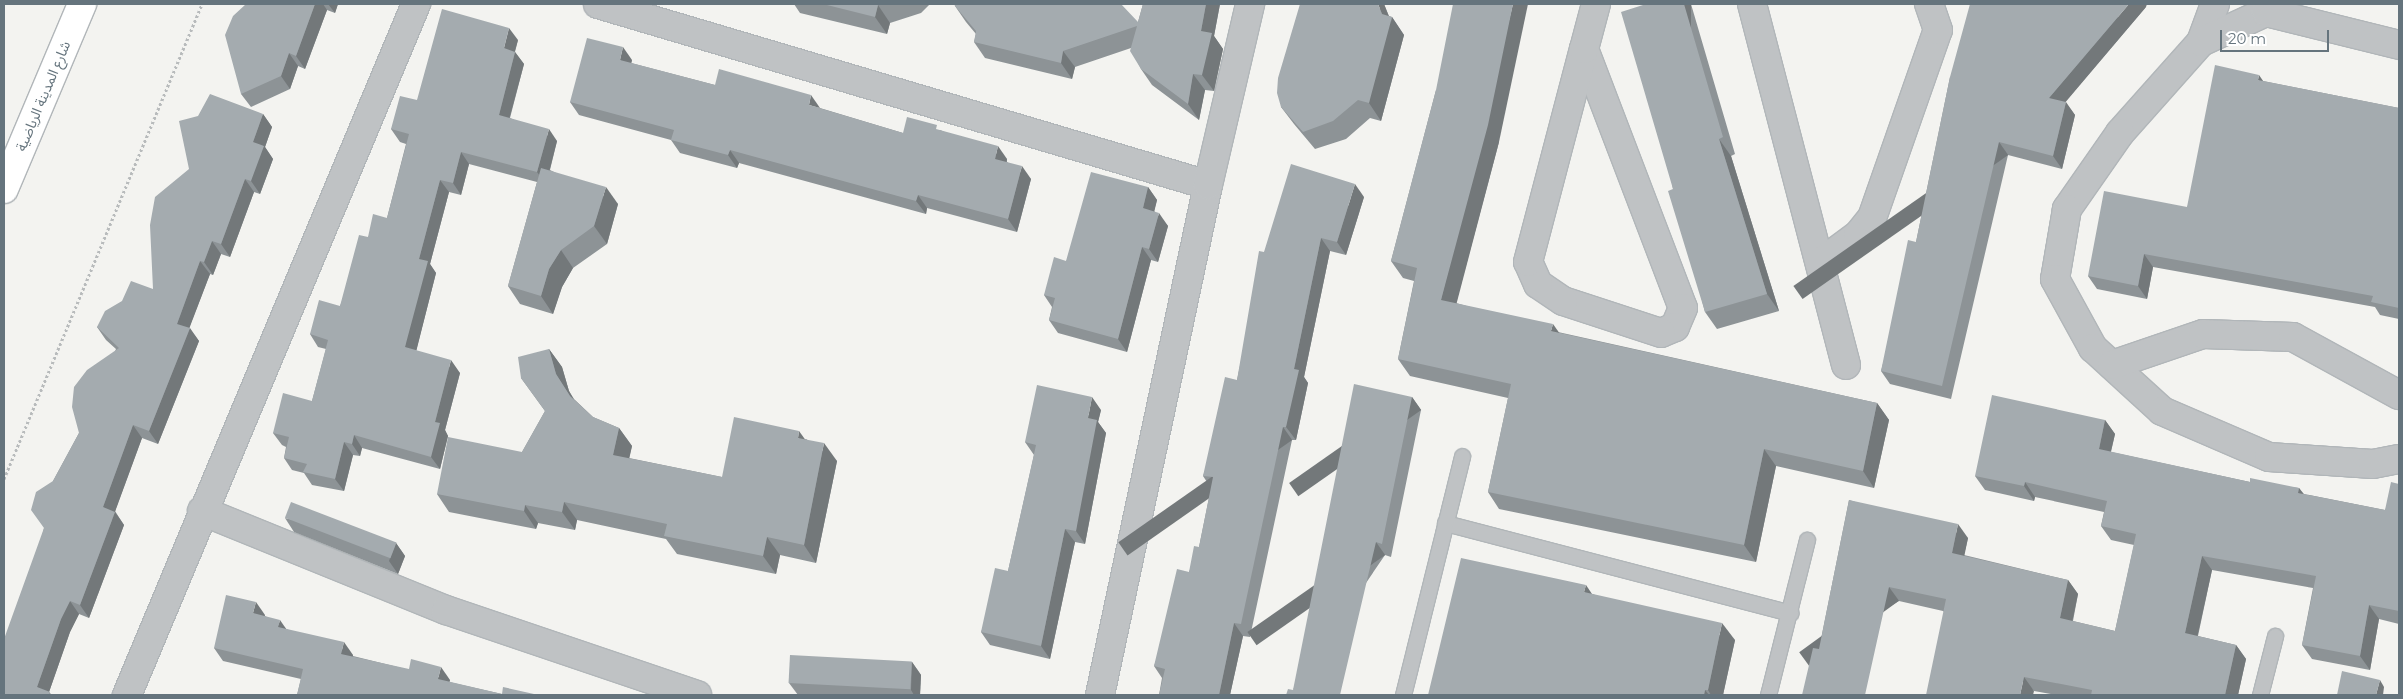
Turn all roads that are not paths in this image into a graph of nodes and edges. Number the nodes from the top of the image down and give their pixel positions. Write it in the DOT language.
graph roads {
  1 [pos="82,4"];
  2 [pos="416,4"];
  3 [pos="598,4"];
  4 [pos="1250,4"];
  5 [pos="1596,4"];
  6 [pos="1754,4"];
  7 [pos="1929,4"];
  8 [pos="2215,4"];
  9 [pos="2263,8"];
  10 [pos="2200,42"];
  11 [pos="2399,45"];
  12 [pos="1584,49"];
  13 [pos="1208,185"];
  14 [pos="4,189"];
  15 [pos="1820,262"];
  16 [pos="1846,364"];
  17 [pos="2112,365"];
  18 [pos="2399,395"];
  19 [pos="1462,456"];
  20 [pos="2399,459"];
  21 [pos="202,511"];
  22 [pos="1445,523"];
  23 [pos="1807,540"];
  24 [pos="1790,613"];
  25 [pos="2275,636"];
  26 [pos="127,695"];
  27 [pos="697,695"];
  28 [pos="1100,695"];
  29 [pos="1403,695"];
  30 [pos="1768,695"];
  31 [pos="2260,695"];
  1 -- 14 [label="main road, شارع المدينة الرياضية"];
  2 -- 21 [label="street"];
  3 -- 13 [label="street"];
  4 -- 13 [label="street"];
  5 -- 12 [label="street"];
  6 -- 15 [label="street"];
  7 -- 15 [label="street"];
  8 -- 10 [label="street"];
  9 -- 10 [label="street"];
  9 -- 11 [label="street"];
  10 -- 17 [label="street"];
  12 -- 12 [label="street"];
  13 -- 28 [label="street"];
  15 -- 16 [label="street"];
  17 -- 18 [label="street"];
  17 -- 20 [label="street"];
  19 -- 22 [label="lane"];
  21 -- 26 [label="street"];
  21 -- 27 [label="street"];
  22 -- 24 [label="lane"];
  22 -- 29 [label="lane"];
  23 -- 24 [label="lane"];
  24 -- 30 [label="lane"];
  25 -- 31 [label="lane"];
}
